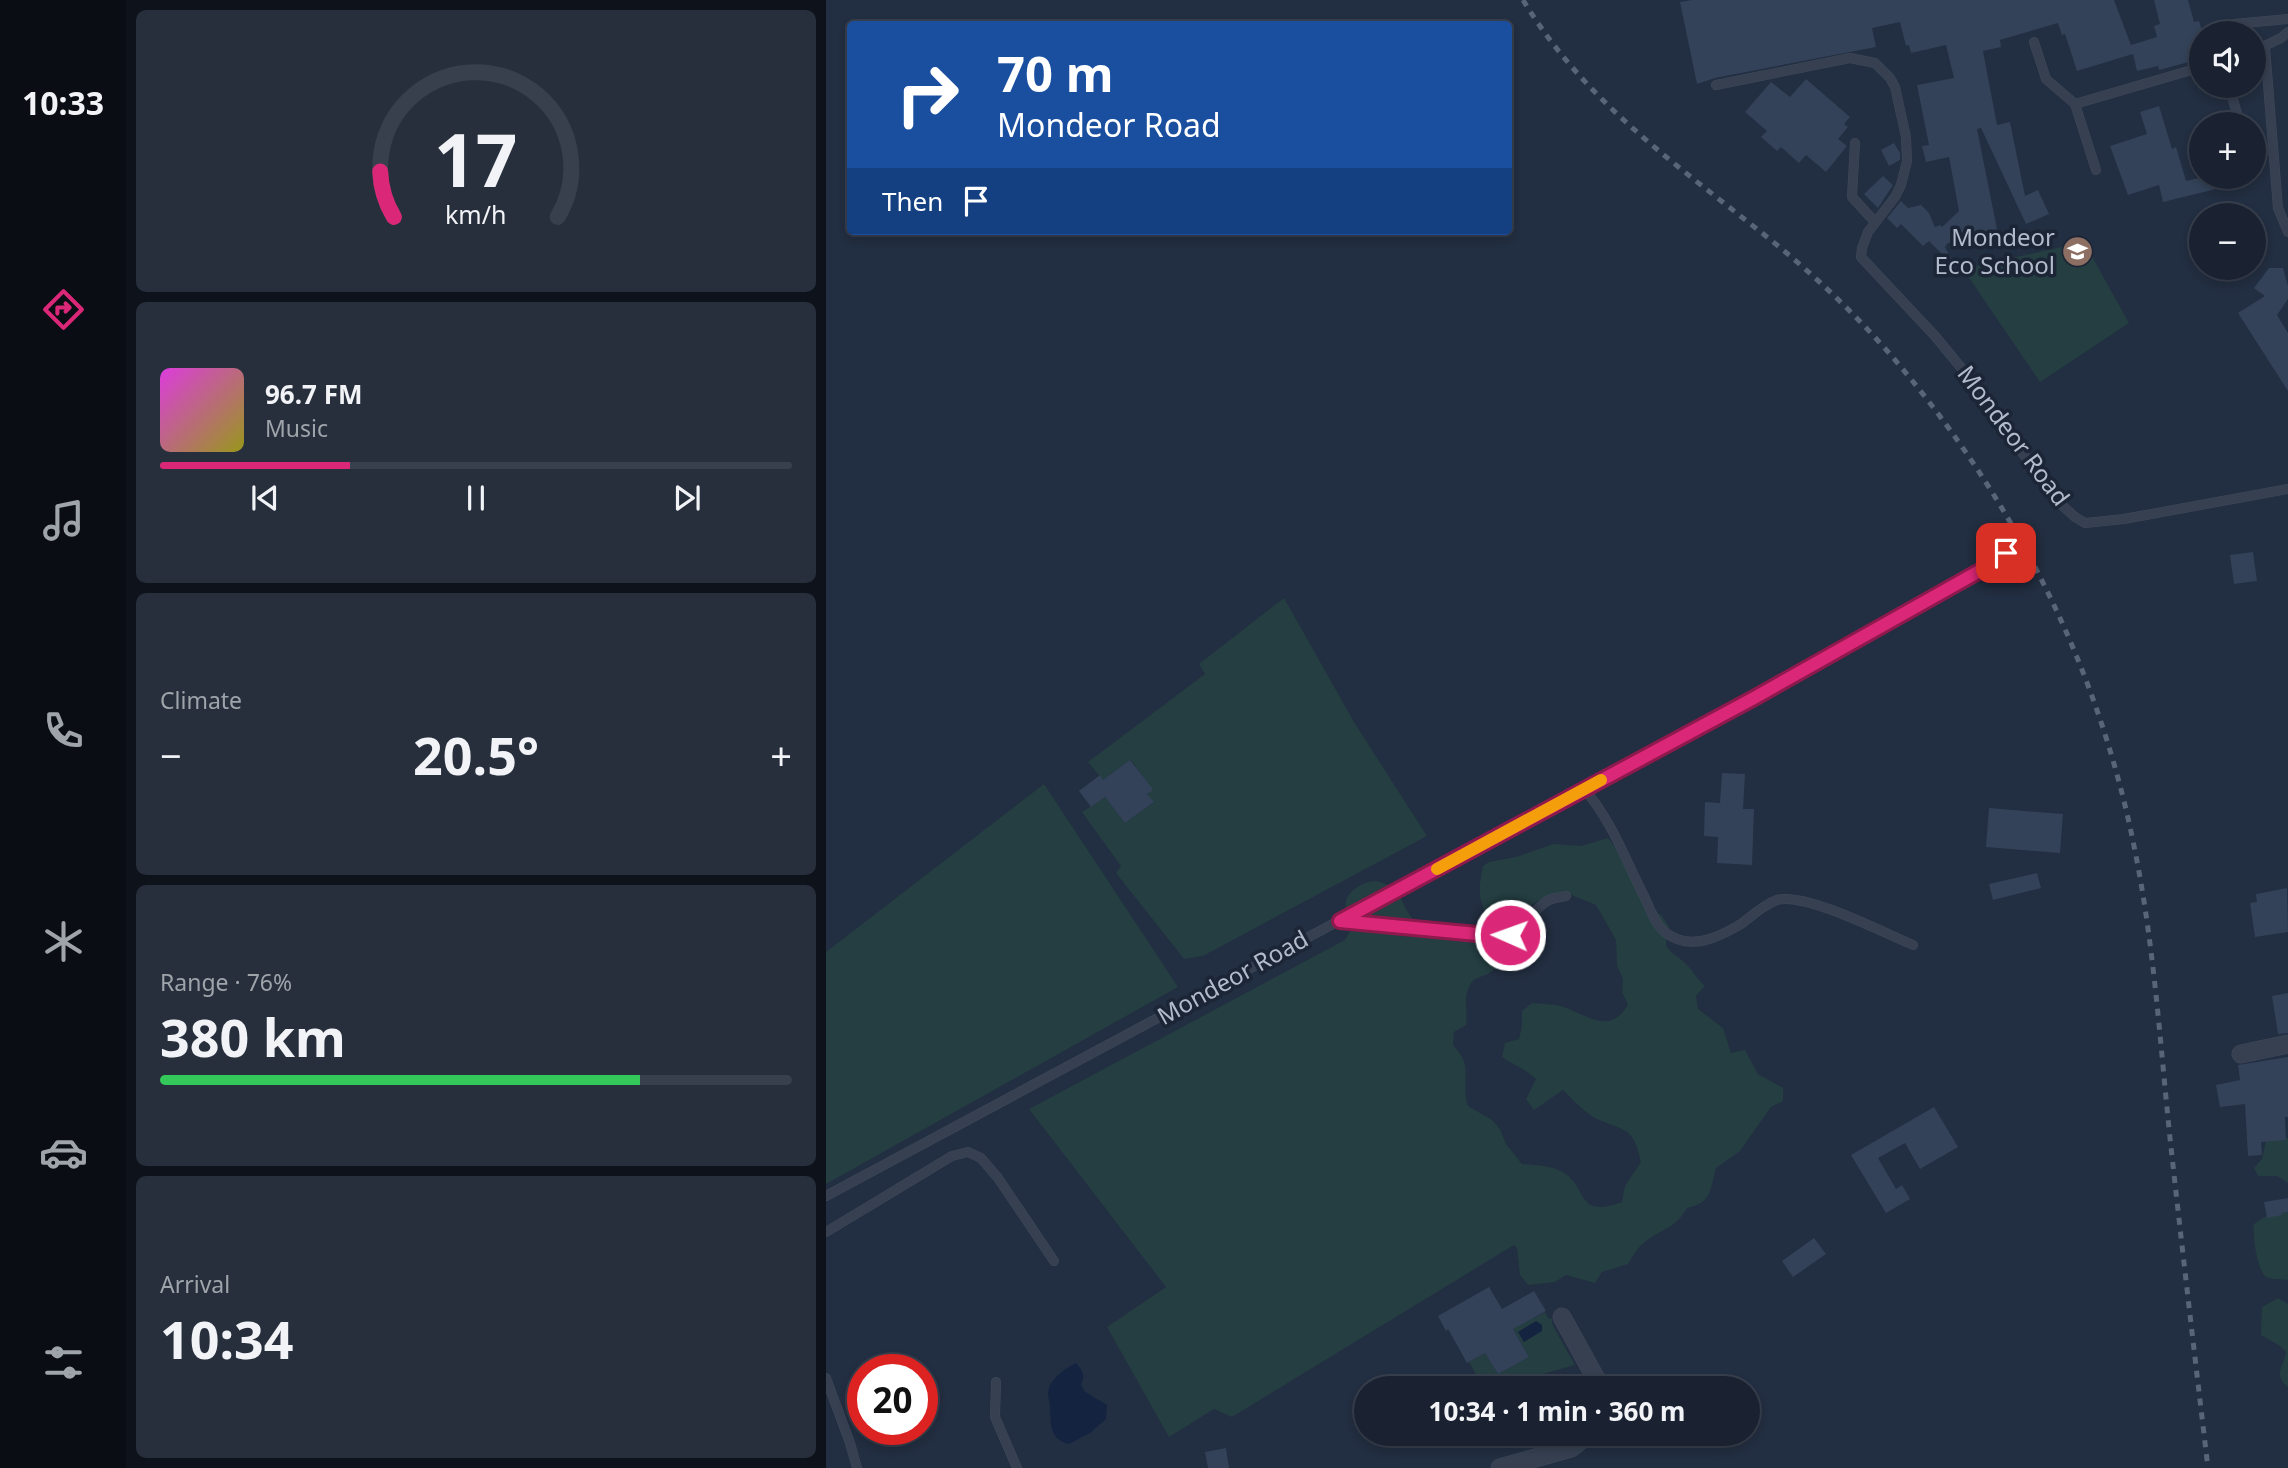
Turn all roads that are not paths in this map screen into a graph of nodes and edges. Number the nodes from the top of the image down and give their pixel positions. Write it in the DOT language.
graph roads {
  1 [pos="2288,19"];
  2 [pos="2266,21"];
  3 [pos="2288,32"];
  4 [pos="2035,42"];
  5 [pos="2266,46"];
  6 [pos="2266,60"];
  7 [pos="2189,71"];
  8 [pos="1716,85"];
  9 [pos="2076,103"];
  10 [pos="1855,143"];
  11 [pos="2273,149"];
  12 [pos="2266,150"];
  13 [pos="2096,170"];
  14 [pos="1875,222"];
  15 [pos="2288,232"];
  16 [pos="2288,489"];
  17 [pos="2006,553"];
  18 [pos="1584,789"];
  19 [pos="1566,897"];
  20 [pos="1340,921"];
  21 [pos="1913,945"];
  22 [pos="2288,1044"];
  23 [pos="2241,1054"];
  24 [pos="826,1196"];
  25 [pos="826,1232"];
  26 [pos="1054,1261"];
  27 [pos="1562,1317"];
  28 [pos="1594,1376"];
  29 [pos="826,1378"];
  30 [pos="996,1382"];
  31 [pos="1574,1446"];
  32 [pos="857,1468"];
  33 [pos="1017,1468"];
  34 [pos="1500,1468"];
  1 -- 2 [label="lane"];
  3 -- 5 [label="lane"];
  4 -- 9 [label="lane"];
  6 -- 11 [label="lane"];
  7 -- 9 [label="lane"];
  8 -- 14 [label="lane"];
  9 -- 13 [label="lane"];
  10 -- 14 [label="lane"];
  11 -- 12 [label="lane"];
  11 -- 15 [label="lane"];
  14 -- 16 [label="lane, Mondeor Road"];
  17 -- 18 [label="lane, Mondeor Road"];
  18 -- 20 [label="lane, Mondeor Road"];
  18 -- 21 [label="lane"];
  19 -- 20 [label="lane"];
  20 -- 24 [label="lane, Mondeor Road"];
  22 -- 23 [label="street"];
  25 -- 26 [label="lane"];
  27 -- 28 [label="street"];
  29 -- 32 [label="lane"];
  30 -- 33 [label="lane"];
  31 -- 34 [label="street"];
}
